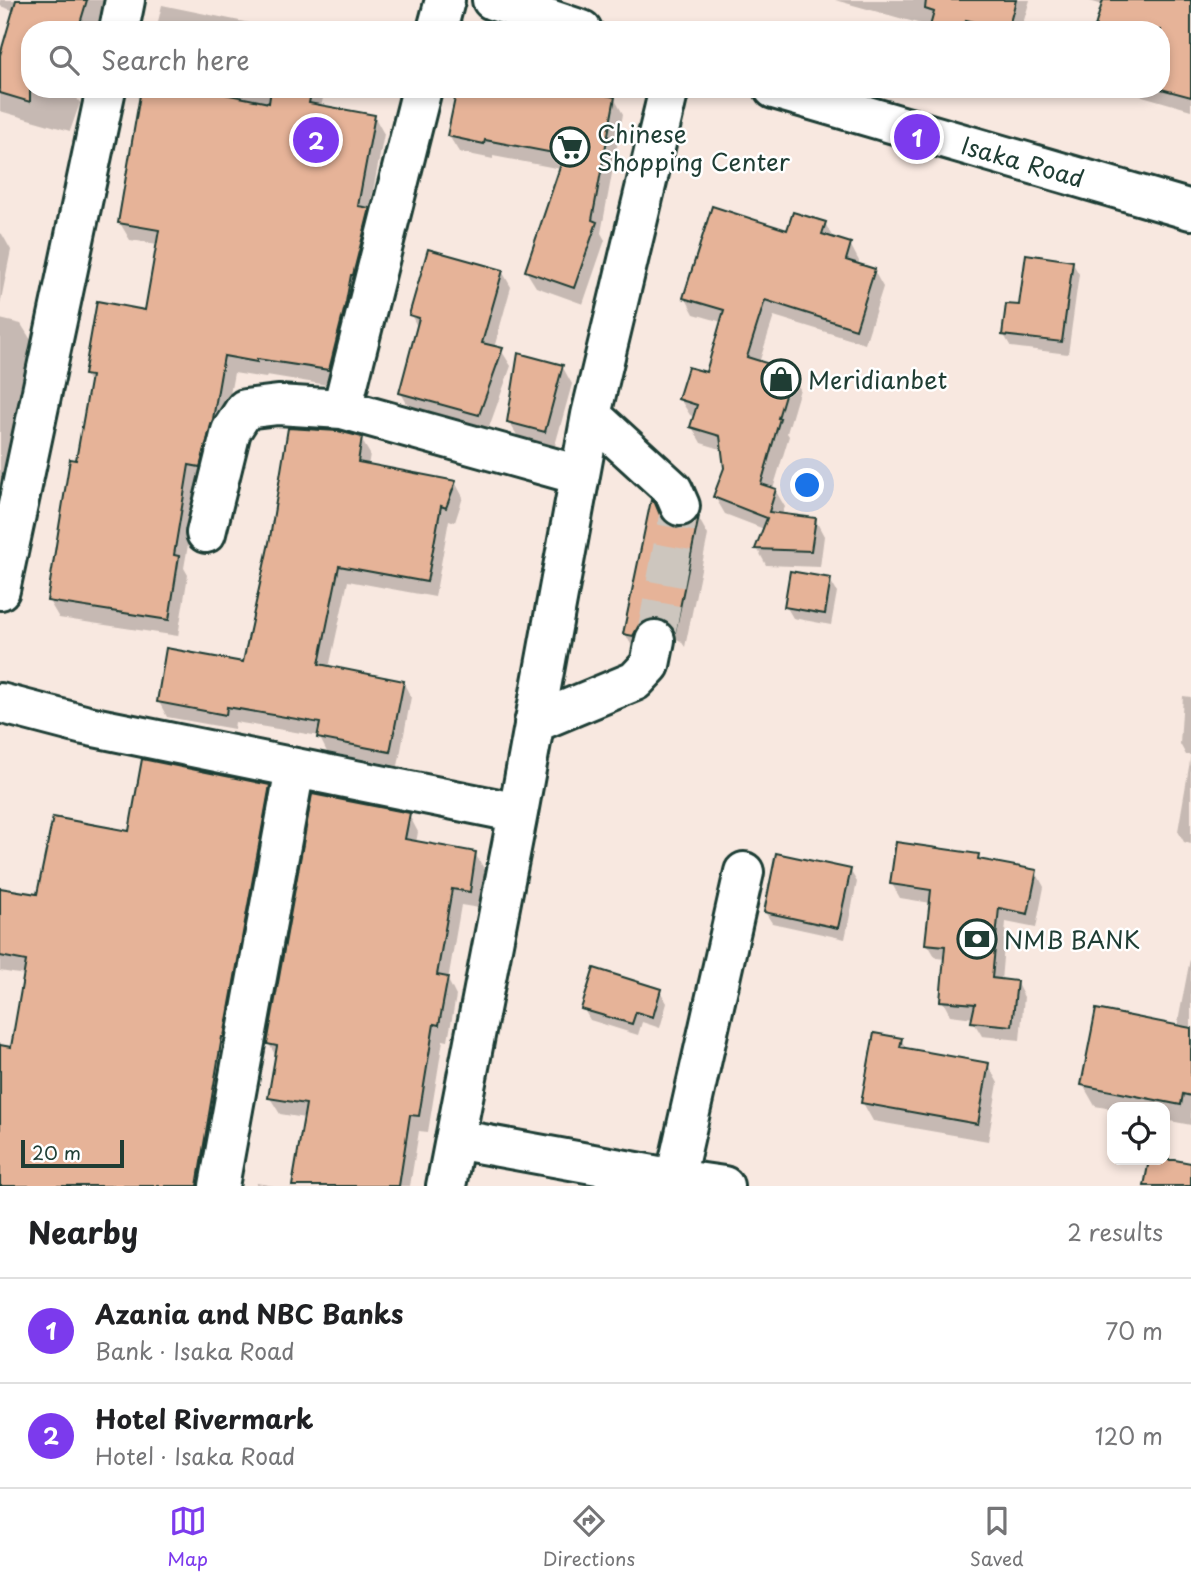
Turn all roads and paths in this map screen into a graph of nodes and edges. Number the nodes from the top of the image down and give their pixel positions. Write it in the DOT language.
graph roads {
  1 [pos="125,0"];
  2 [pos="445,0"];
  3 [pos="494,0"];
  4 [pos="121,21"];
  5 [pos="439,21"];
  6 [pos="556,21"];
  7 [pos="104,98"];
  8 [pos="420,98"];
  9 [pos="667,98"];
  10 [pos="805,98"];
  11 [pos="1191,210"];
  12 [pos="342,408"];
  13 [pos="591,415"];
  14 [pos="579,475"];
  15 [pos="680,506"];
  16 [pos="206,533"];
  17 [pos="0,590"];
  18 [pos="656,640"];
  19 [pos="0,704"];
  20 [pos="534,723"];
  21 [pos="295,768"];
  22 [pos="518,813"];
  23 [pos="744,872"];
  24 [pos="455,1139"];
  25 [pos="675,1180"];
  26 [pos="219,1186"];
  27 [pos="446,1186"];
  28 [pos="724,1186"];
  1 -- 4 [label="street"];
  2 -- 5 [label="street"];
  3 -- 6 [label="street"];
  7 -- 17 [label="street"];
  8 -- 12 [label="street"];
  9 -- 13 [label="street"];
  10 -- 11 [label="street, Isaka Road"];
  12 -- 14 [label="street"];
  12 -- 16 [label="street"];
  13 -- 14 [label="street"];
  13 -- 15 [label="street"];
  14 -- 20 [label="street"];
  18 -- 20 [label="street"];
  19 -- 21 [label="street"];
  20 -- 22 [label="street"];
  21 -- 22 [label="street"];
  21 -- 26 [label="street"];
  22 -- 24 [label="street"];
  23 -- 25 [label="street"];
  24 -- 25 [label="street"];
  24 -- 27 [label="street"];
  25 -- 28 [label="street"];
}
